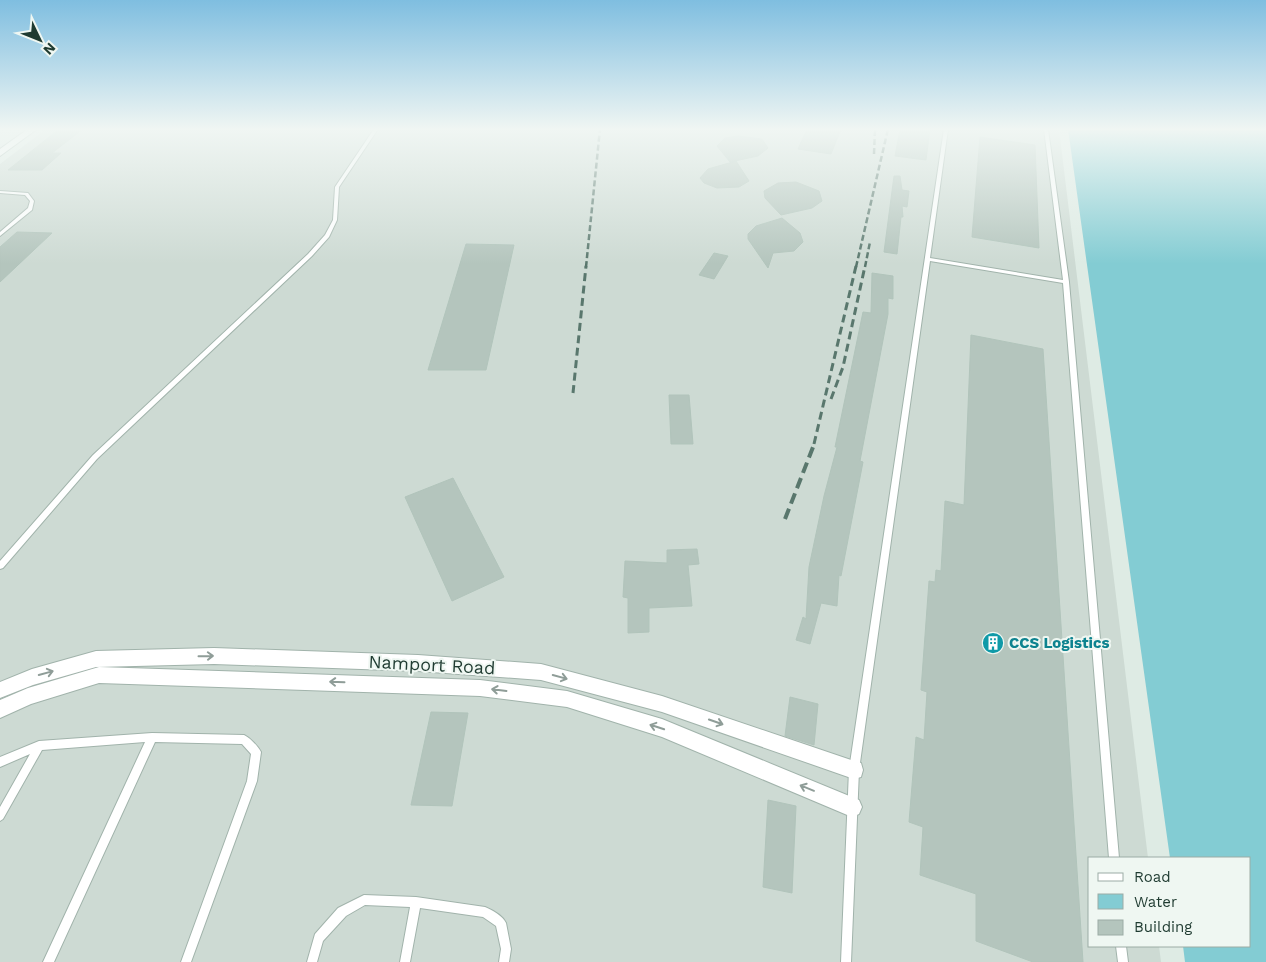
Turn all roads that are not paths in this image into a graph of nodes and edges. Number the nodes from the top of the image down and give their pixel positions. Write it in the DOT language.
graph roads {
  1 [pos="346,174"];
  2 [pos="940,174"];
  3 [pos="1052,174"];
  4 [pos="0,192"];
  5 [pos="0,235"];
  6 [pos="929,259"];
  7 [pos="1066,282"];
  8 [pos="0,566"];
  9 [pos="0,690"];
  10 [pos="0,709"];
  11 [pos="152,737"];
  12 [pos="39,746"];
  13 [pos="0,762"];
  14 [pos="854,770"];
  15 [pos="852,807"];
  16 [pos="0,816"];
  17 [pos="1114,857"];
  18 [pos="416,902"];
  19 [pos="1121,947"];
  20 [pos="48,962"];
  21 [pos="186,962"];
  22 [pos="312,962"];
  23 [pos="405,962"];
  24 [pos="504,962"];
  25 [pos="846,962"];
  26 [pos="1123,962"];
  1 -- 8 [label="lane"];
  2 -- 6 [label="lane"];
  3 -- 7 [label="lane"];
  4 -- 5 [label="lane"];
  6 -- 7 [label="lane"];
  6 -- 14 [label="lane"];
  7 -- 17 [label="lane"];
  9 -- 14 [label="street, Namport Road, one-way"];
  15 -- 10 [label="street, one-way"];
  11 -- 12 [label="lane"];
  11 -- 20 [label="lane"];
  11 -- 21 [label="lane"];
  12 -- 13 [label="lane"];
  12 -- 16 [label="lane"];
  14 -- 15 [label="lane"];
  15 -- 25 [label="lane"];
  18 -- 22 [label="lane"];
  18 -- 23 [label="lane"];
  18 -- 24 [label="lane"];
  19 -- 26 [label="lane"];
}
